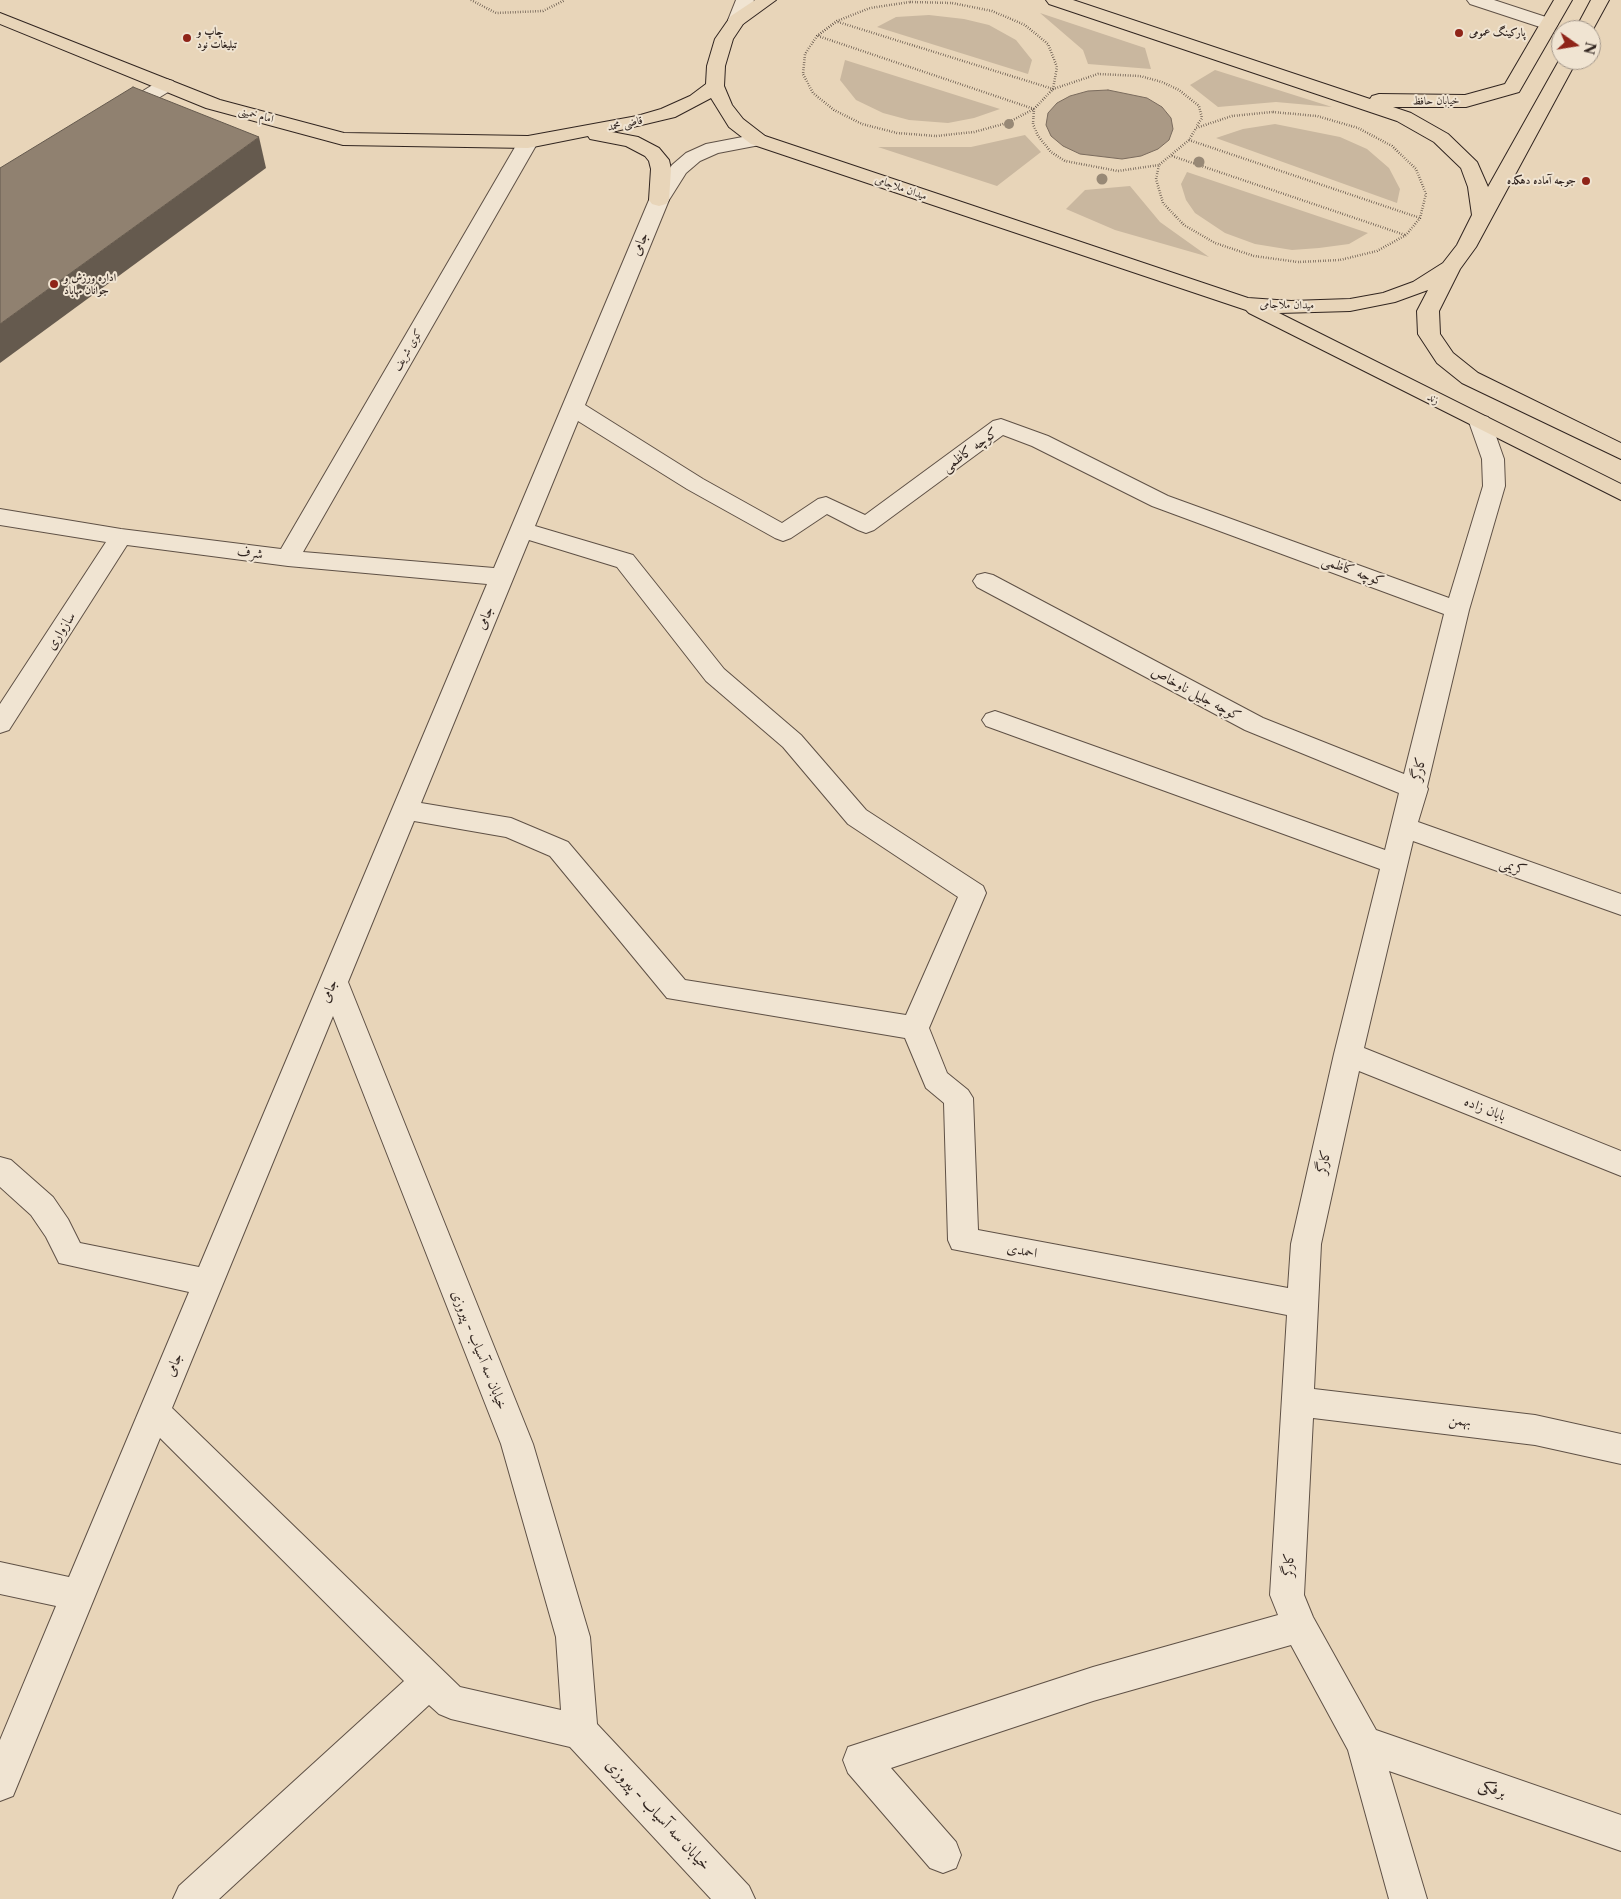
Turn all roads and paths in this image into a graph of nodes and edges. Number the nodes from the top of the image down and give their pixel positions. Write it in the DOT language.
graph roads {
  1 [pos="471,0"];
  2 [pos="564,0"];
  3 [pos="745,0"];
  4 [pos="767,0"];
  5 [pos="1055,0"];
  6 [pos="1476,0"];
  7 [pos="1563,0"];
  8 [pos="1600,0"];
  9 [pos="0,18"];
  10 [pos="737,20"];
  11 [pos="1589,20"];
  12 [pos="837,21"];
  13 [pos="1549,24"];
  14 [pos="817,36"];
  15 [pos="1562,70"];
  16 [pos="166,85"];
  17 [pos="715,86"];
  18 [pos="1053,90"];
  19 [pos="1346,97"];
  20 [pos="1034,109"];
  21 [pos="100,126"];
  22 [pos="1196,128"];
  23 [pos="582,132"];
  24 [pos="758,140"];
  25 [pos="1189,140"];
  26 [pos="528,142"];
  27 [pos="1172,156"];
  28 [pos="1159,165"];
  29 [pos="659,200"];
  30 [pos="1482,215"];
  31 [pos="1420,218"];
  32 [pos="1406,235"];
  33 [pos="1450,267"];
  34 [pos="1246,304"];
  35 [pos="572,407"];
  36 [pos="1480,422"];
  37 [pos="1621,452"];
  38 [pos="1621,493"];
  39 [pos="0,517"];
  40 [pos="521,530"];
  41 [pos="121,537"];
  42 [pos="288,558"];
  43 [pos="502,577"];
  44 [pos="985,582"];
  45 [pos="1457,610"];
  46 [pos="995,720"];
  47 [pos="0,724"];
  48 [pos="1414,789"];
  49 [pos="405,810"];
  50 [pos="1405,828"];
  51 [pos="1396,864"];
  52 [pos="1621,905"];
  53 [pos="333,980"];
  54 [pos="915,1028"];
  55 [pos="1348,1054"];
  56 [pos="1621,1164"];
  57 [pos="0,1169"];
  58 [pos="208,1282"];
  59 [pos="1303,1304"];
  60 [pos="1297,1402"];
  61 [pos="154,1412"];
  62 [pos="1621,1449"];
  63 [pos="0,1578"];
  64 [pos="78,1594"];
  65 [pos="1299,1626"];
  66 [pos="430,1681"];
  67 [pos="580,1732"];
  68 [pos="1364,1744"];
  69 [pos="0,1783"];
  70 [pos="1621,1833"];
  71 [pos="943,1854"];
  72 [pos="192,1899"];
  73 [pos="736,1899"];
  74 [pos="1408,1899"];
  1 -- 2 [label="path"];
  3 -- 10 [label="street"];
  4 -- 10 [label="main road"];
  5 -- 19 [label="main road"];
  6 -- 13 [label="street"];
  7 -- 13 [label="main road, خیابان حافظ"];
  8 -- 11 [label="main road"];
  9 -- 16 [label="main road, امام خمینی"];
  10 -- 17 [label="main road"];
  12 -- 14 [label="path"];
  12 -- 18 [label="path"];
  12 -- 18 [label="path"];
  13 -- 19 [label="main road, خیابان حافظ"];
  14 -- 20 [label="path"];
  14 -- 20 [label="path"];
  15 -- 30 [label="main road"];
  16 -- 21 [label="street"];
  16 -- 26 [label="main road, امام خمینی"];
  17 -- 23 [label="main road, قاضی محمد"];
  17 -- 24 [label="main road, میدان ملاجامی"];
  18 -- 20 [label="path"];
  18 -- 22 [label="path"];
  19 -- 30 [label="main road"];
  20 -- 28 [label="path"];
  22 -- 25 [label="path"];
  22 -- 31 [label="path"];
  23 -- 26 [label="main road, قاضی محمد"];
  23 -- 29 [label="main road"];
  24 -- 29 [label="street, جامی"];
  24 -- 34 [label="main road, میدان ملاجامی"];
  25 -- 27 [label="path"];
  25 -- 31 [label="path"];
  26 -- 42 [label="street, کوی شریف"];
  27 -- 28 [label="path"];
  27 -- 32 [label="path"];
  28 -- 32 [label="path"];
  29 -- 35 [label="street, جامی"];
  30 -- 33 [label="main road, میدان ملاجامی"];
  31 -- 32 [label="path"];
  33 -- 34 [label="main road, میدان ملاجامی"];
  33 -- 37 [label="main road"];
  34 -- 36 [label="main road, زند"];
  35 -- 40 [label="street, جامی"];
  35 -- 45 [label="street, کوچه کاظمی"];
  36 -- 38 [label="main road, زند"];
  36 -- 45 [label="street, کارگر"];
  39 -- 41 [label="street, شرف"];
  40 -- 43 [label="street, جامی"];
  40 -- 54 [label="street"];
  41 -- 42 [label="street, شرف"];
  41 -- 47 [label="street, سازواری"];
  42 -- 43 [label="street, شرف"];
  43 -- 49 [label="street, جامی"];
  44 -- 48 [label="street, کوچه جلیل ناوخاص"];
  45 -- 48 [label="street, کارگر"];
  46 -- 51 [label="street"];
  48 -- 50 [label="street, کارگر"];
  49 -- 53 [label="street, جامی"];
  49 -- 54 [label="street"];
  50 -- 51 [label="street, کارگر"];
  50 -- 52 [label="street, کریمی"];
  51 -- 55 [label="street, کارگر"];
  53 -- 58 [label="street, جامی"];
  53 -- 67 [label="street, خیابان سه آسیاب - پیروزی"];
  54 -- 59 [label="street, احمدی"];
  55 -- 56 [label="street, بابان زاده"];
  55 -- 59 [label="street, کارگر"];
  57 -- 58 [label="street"];
  58 -- 61 [label="street, جامی"];
  59 -- 60 [label="street, کارگر"];
  60 -- 62 [label="street, بهمن"];
  60 -- 65 [label="street, کارگر"];
  61 -- 64 [label="street, جامی"];
  61 -- 66 [label="street"];
  63 -- 64 [label="street"];
  64 -- 69 [label="street, جامی"];
  65 -- 68 [label="street, کارگر"];
  65 -- 71 [label="street"];
  66 -- 67 [label="street"];
  66 -- 72 [label="street"];
  67 -- 73 [label="street, خیابان سه آسیاب - پیروزی"];
  68 -- 70 [label="street, برفکی"];
  68 -- 74 [label="street, کارگر"];
}
